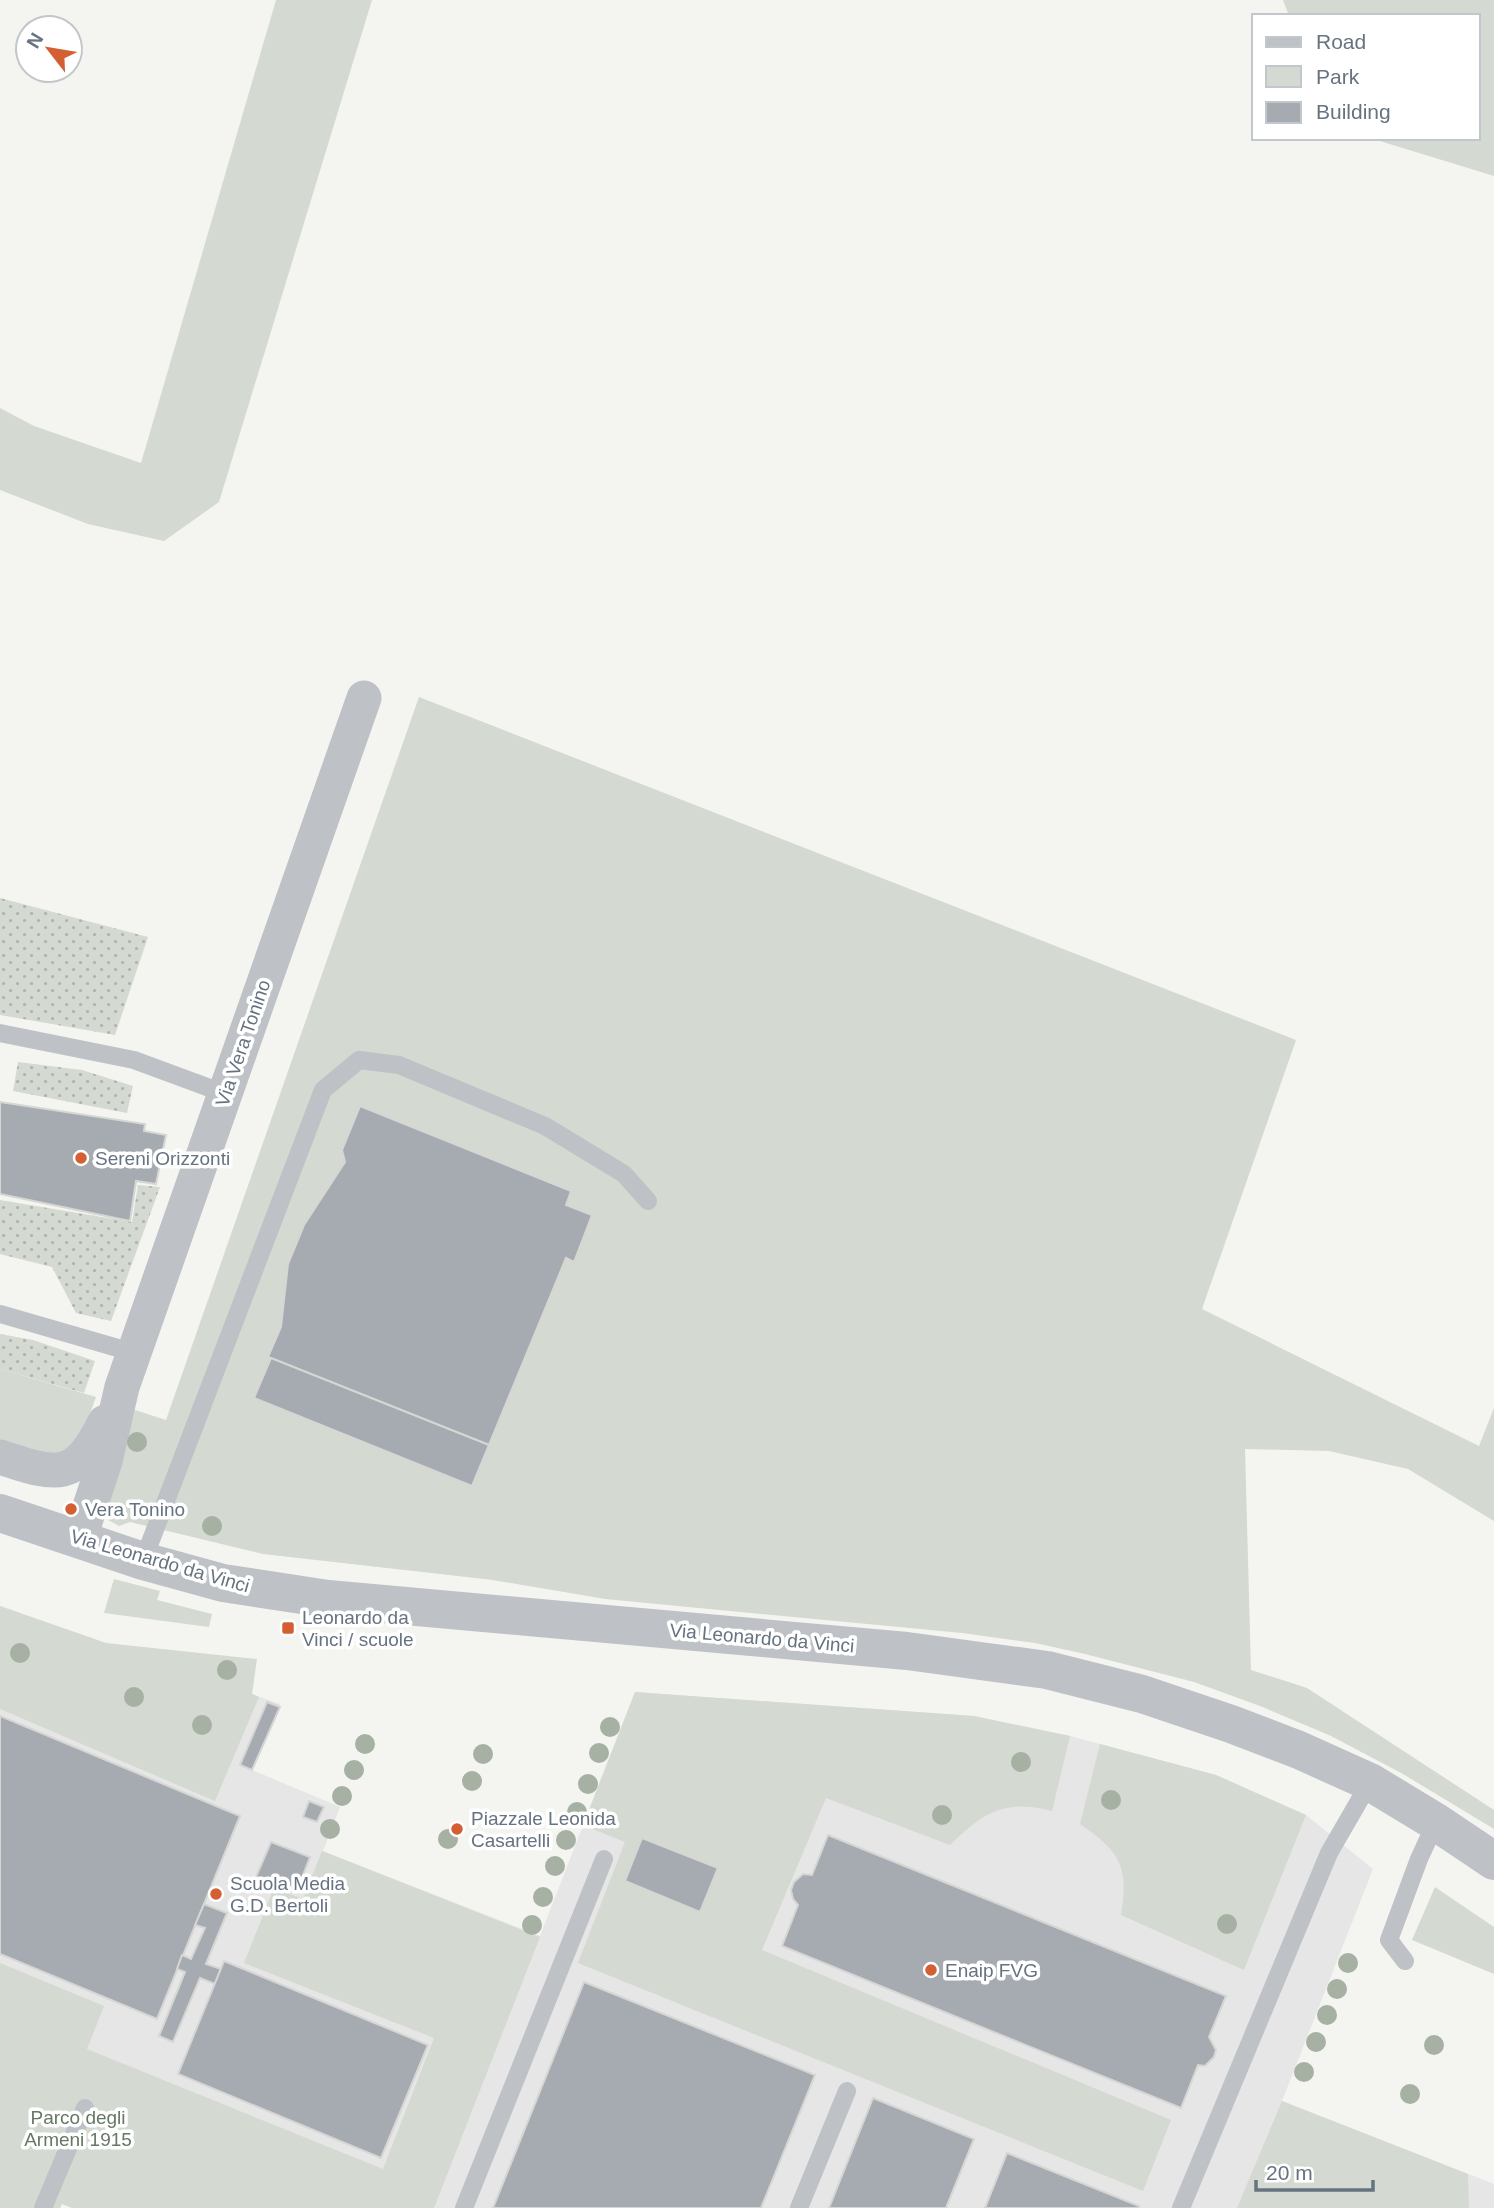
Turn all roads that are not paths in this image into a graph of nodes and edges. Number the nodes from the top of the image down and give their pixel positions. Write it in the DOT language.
graph roads {
  1 [pos="364,698"];
  2 [pos="0,1033"];
  3 [pos="226,1094"];
  4 [pos="648,1201"];
  5 [pos="0,1314"];
  6 [pos="135,1353"];
  7 [pos="122,1387"];
  8 [pos="0,1457"];
  9 [pos="0,1513"];
  10 [pos="79,1540"];
  11 [pos="143,1561"];
  12 [pos="1370,1782"];
  13 [pos="1436,1822"];
  14 [pos="604,1859"];
  15 [pos="1494,1861"];
  16 [pos="1405,1961"];
  17 [pos="847,2091"];
  18 [pos="85,2108"];
  19 [pos="43,2208"];
  20 [pos="464,2208"];
  21 [pos="799,2208"];
  22 [pos="1181,2208"];
  1 -- 3 [label="street, Via Vera Tonino"];
  2 -- 3 [label="lane"];
  3 -- 6 [label="street, Via Vera Tonino"];
  4 -- 11 [label="lane"];
  5 -- 6 [label="lane"];
  6 -- 7 [label="street, Via Vera Tonino"];
  7 -- 8 [label="street, Via Vera Tonino"];
  7 -- 10 [label="street, Via Vera Tonino"];
  9 -- 10 [label="street, Via Leonardo da Vinci"];
  10 -- 11 [label="street, Via Leonardo da Vinci"];
  11 -- 12 [label="street, Via Leonardo da Vinci"];
  12 -- 13 [label="street, Via Leonardo da Vinci"];
  12 -- 22 [label="lane"];
  13 -- 15 [label="street, Via Leonardo da Vinci"];
  13 -- 16 [label="lane"];
  14 -- 20 [label="lane"];
  17 -- 21 [label="lane"];
  18 -- 19 [label="lane"];
}
